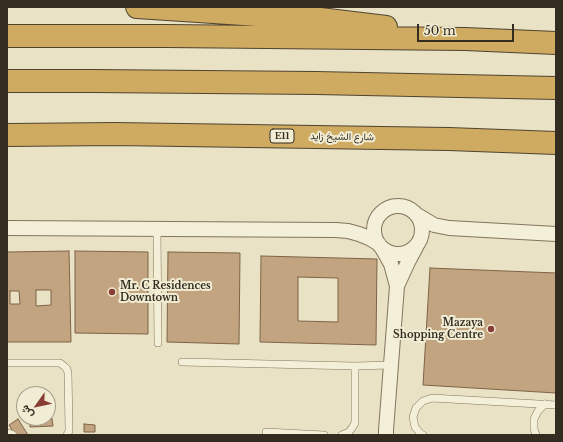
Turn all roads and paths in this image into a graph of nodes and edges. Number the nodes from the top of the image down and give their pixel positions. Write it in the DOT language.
graph roads {
  1 [pos="137,7"];
  2 [pos="7,36"];
  3 [pos="465,39"];
  4 [pos="556,43"];
  5 [pos="7,81"];
  6 [pos="556,88"];
  7 [pos="7,135"];
  8 [pos="556,143"];
  9 [pos="419,216"];
  10 [pos="7,228"];
  11 [pos="158,229"];
  12 [pos="472,229"];
  13 [pos="556,234"];
  14 [pos="418,244"];
  15 [pos="380,246"];
  16 [pos="397,286"];
  17 [pos="158,343"];
  18 [pos="182,362"];
  19 [pos="7,363"];
  20 [pos="390,365"];
  21 [pos="355,366"];
  22 [pos="545,404"];
  23 [pos="556,405"];
  24 [pos="266,432"];
  25 [pos="7,433"];
  26 [pos="385,433"];
  27 [pos="13,435"];
  28 [pos="67,435"];
  29 [pos="324,435"];
  30 [pos="342,435"];
  31 [pos="423,435"];
  32 [pos="536,435"];
  1 -- 3 [label="highway"];
  2 -- 3 [label="highway"];
  3 -- 4 [label="highway"];
  5 -- 6 [label="highway"];
  7 -- 8 [label="highway, شارع الشيخ زايد / E11"];
  9 -- 12 [label="street"];
  9 -- 14 [label="street"];
  9 -- 15 [label="street"];
  10 -- 11 [label="street"];
  11 -- 15 [label="street"];
  11 -- 17 [label="lane"];
  12 -- 13 [label="street"];
  12 -- 14 [label="street"];
  14 -- 15 [label="street"];
  14 -- 16 [label="street"];
  15 -- 16 [label="street"];
  16 -- 20 [label="street"];
  18 -- 21 [label="lane"];
  19 -- 28 [label="lane"];
  20 -- 21 [label="lane"];
  20 -- 26 [label="street"];
  21 -- 30 [label="lane"];
  22 -- 23 [label="lane"];
  22 -- 31 [label="lane"];
  22 -- 32 [label="lane"];
  24 -- 29 [label="lane"];
  25 -- 27 [label="lane"];
}
